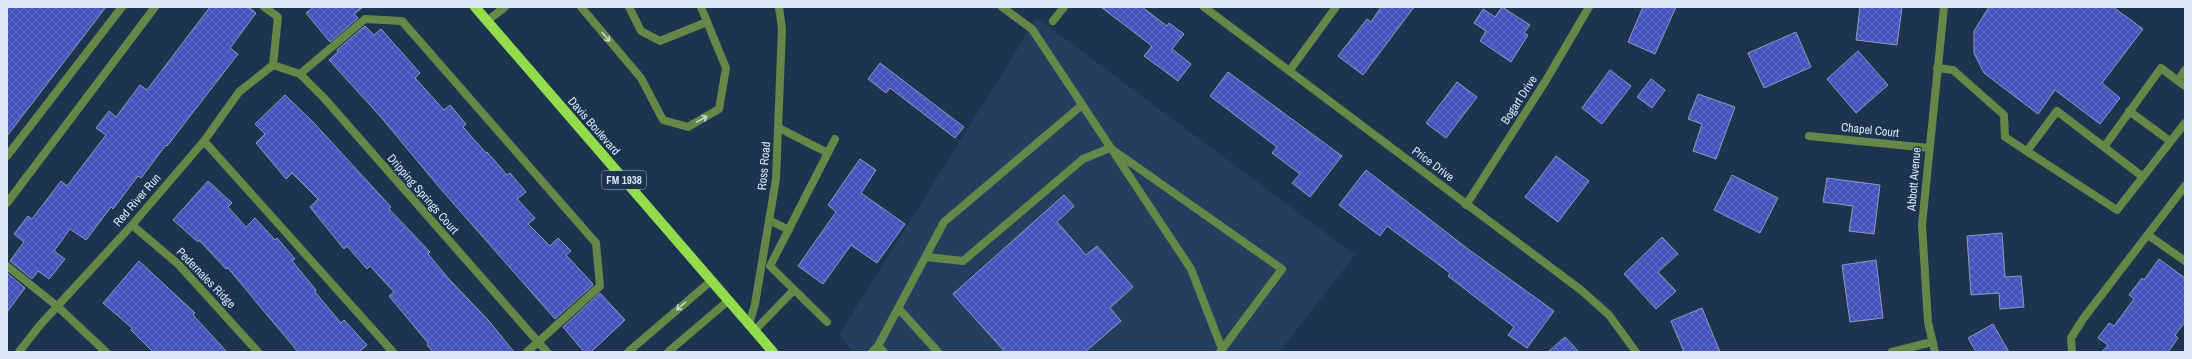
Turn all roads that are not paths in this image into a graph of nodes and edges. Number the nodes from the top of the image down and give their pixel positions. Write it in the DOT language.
graph roads {
  1 [pos="122,7"];
  2 [pos="155,7"];
  3 [pos="264,7"];
  4 [pos="475,7"];
  5 [pos="505,7"];
  6 [pos="581,7"];
  7 [pos="629,7"];
  8 [pos="701,7"];
  9 [pos="779,7"];
  10 [pos="1002,7"];
  11 [pos="1064,7"];
  12 [pos="1204,7"];
  13 [pos="1336,7"];
  14 [pos="1589,7"];
  15 [pos="1944,7"];
  16 [pos="487,21"];
  17 [pos="1053,21"];
  18 [pos="707,22"];
  19 [pos="273,65"];
  20 [pos="1937,68"];
  21 [pos="1290,70"];
  22 [pos="2185,70"];
  23 [pos="300,74"];
  24 [pos="2182,83"];
  25 [pos="1082,105"];
  26 [pos="2129,111"];
  27 [pos="2185,122"];
  28 [pos="779,128"];
  29 [pos="1809,136"];
  30 [pos="835,139"];
  31 [pos="204,141"];
  32 [pos="2170,142"];
  33 [pos="2104,147"];
  34 [pos="1110,148"];
  35 [pos="1929,148"];
  36 [pos="2027,151"];
  37 [pos="828,153"];
  38 [pos="7,156"];
  39 [pos="2143,177"];
  40 [pos="2185,186"];
  41 [pos="7,202"];
  42 [pos="1466,205"];
  43 [pos="769,220"];
  44 [pos="132,225"];
  45 [pos="789,230"];
  46 [pos="2148,235"];
  47 [pos="926,257"];
  48 [pos="2185,261"];
  49 [pos="7,266"];
  50 [pos="711,281"];
  51 [pos="793,291"];
  52 [pos="728,301"];
  53 [pos="57,306"];
  54 [pos="898,308"];
  55 [pos="827,322"];
  56 [pos="751,328"];
  57 [pos="538,341"];
  58 [pos="1932,342"];
  59 [pos="878,350"];
  60 [pos="1221,351"];
  61 [pos="19,352"];
  62 [pos="106,352"];
  63 [pos="258,352"];
  64 [pos="393,352"];
  65 [pos="527,352"];
  66 [pos="547,352"];
  67 [pos="628,352"];
  68 [pos="668,352"];
  69 [pos="773,352"];
  70 [pos="938,352"];
  71 [pos="1636,352"];
  72 [pos="1892,352"];
  73 [pos="1935,352"];
  74 [pos="2072,352"];
  1 -- 38 [label="street"];
  2 -- 41 [label="street"];
  3 -- 19 [label="street"];
  4 -- 16 [label="main road, Davis Boulevard / FM 1938"];
  5 -- 16 [label="street"];
  6 -- 18 [label="street, one-way"];
  7 -- 18 [label="street"];
  8 -- 18 [label="street"];
  9 -- 28 [label="street, Ross Road"];
  10 -- 25 [label="street"];
  11 -- 17 [label="street"];
  12 -- 21 [label="street, Price Drive"];
  13 -- 21 [label="street"];
  14 -- 42 [label="street, Bogart Drive"];
  15 -- 20 [label="street, Abbott Avenue"];
  16 -- 50 [label="main road, Davis Boulevard / FM 1938"];
  19 -- 23 [label="street, Dripping Springs Court"];
  19 -- 31 [label="street, Red River Run"];
  20 -- 35 [label="street, Abbott Avenue"];
  20 -- 36 [label="street"];
  21 -- 42 [label="street, Price Drive"];
  22 -- 24 [label="street"];
  23 -- 57 [label="street, Dripping Springs Court"];
  23 -- 57 [label="street"];
  24 -- 26 [label="street"];
  25 -- 34 [label="street"];
  25 -- 47 [label="street"];
  26 -- 32 [label="street"];
  26 -- 33 [label="street"];
  27 -- 32 [label="street"];
  28 -- 37 [label="street"];
  28 -- 43 [label="street, Ross Road"];
  29 -- 35 [label="street, Chapel Court"];
  30 -- 37 [label="street"];
  31 -- 44 [label="street, Red River Run"];
  31 -- 64 [label="street"];
  32 -- 39 [label="street"];
  33 -- 36 [label="street"];
  33 -- 39 [label="street"];
  34 -- 47 [label="street"];
  34 -- 60 [label="street"];
  34 -- 60 [label="street"];
  35 -- 58 [label="street, Abbott Avenue"];
  36 -- 39 [label="street"];
  37 -- 45 [label="street"];
  40 -- 46 [label="street"];
  42 -- 71 [label="street, Price Drive"];
  43 -- 45 [label="street"];
  43 -- 56 [label="street, Ross Road"];
  44 -- 53 [label="street, Red River Run"];
  44 -- 63 [label="street, Pedernales Ridge"];
  45 -- 51 [label="street"];
  46 -- 48 [label="street"];
  46 -- 74 [label="street"];
  47 -- 54 [label="street"];
  49 -- 53 [label="street"];
  50 -- 52 [label="main road, Davis Boulevard / FM 1938"];
  50 -- 67 [label="street, one-way"];
  51 -- 55 [label="street"];
  51 -- 56 [label="street"];
  52 -- 56 [label="main road, Davis Boulevard / FM 1938"];
  52 -- 68 [label="street"];
  53 -- 61 [label="street, Red River Run"];
  53 -- 62 [label="street"];
  54 -- 59 [label="street"];
  54 -- 70 [label="street"];
  56 -- 69 [label="main road, Davis Boulevard / FM 1938"];
  57 -- 65 [label="street"];
  57 -- 66 [label="street, Dripping Springs Court"];
  58 -- 72 [label="street"];
  58 -- 73 [label="street, Abbott Avenue"];
}
